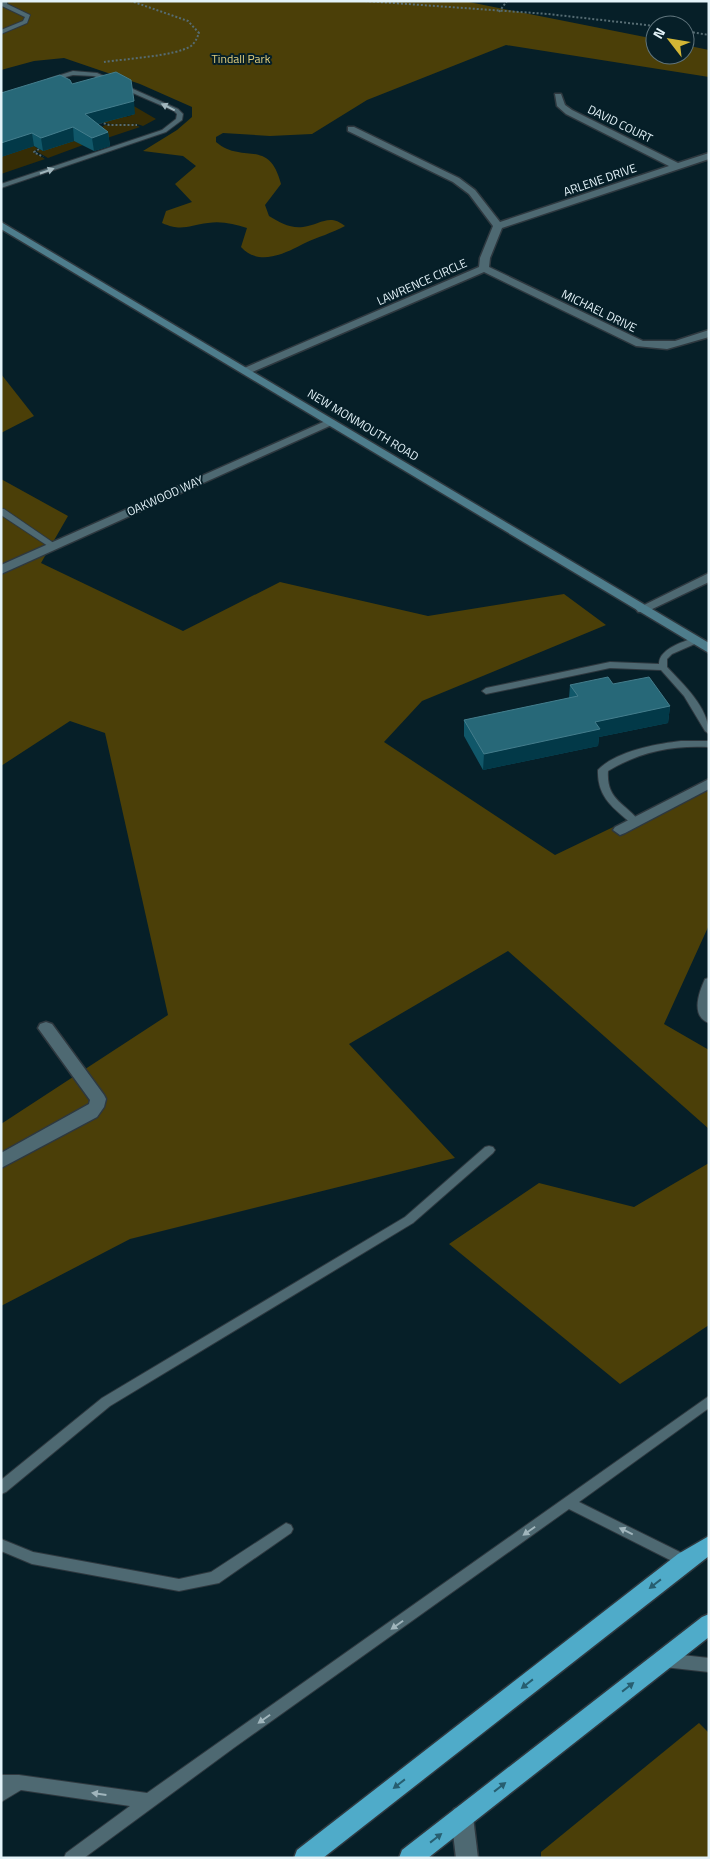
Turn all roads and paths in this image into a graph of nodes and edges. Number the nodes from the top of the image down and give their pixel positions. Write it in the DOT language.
graph roads {
  1 [pos="5,1"];
  2 [pos="131,1"];
  3 [pos="365,1"];
  4 [pos="507,1"];
  5 [pos="499,12"];
  6 [pos="645,25"];
  7 [pos="1,32"];
  8 [pos="695,33"];
  9 [pos="709,35"];
  10 [pos="99,63"];
  11 [pos="48,82"];
  12 [pos="115,82"];
  13 [pos="99,87"];
  14 [pos="558,96"];
  15 [pos="99,122"];
  16 [pos="135,130"];
  17 [pos="350,130"];
  18 [pos="39,149"];
  19 [pos="709,156"];
  20 [pos="38,162"];
  21 [pos="678,167"];
  22 [pos="1,186"];
  23 [pos="1,225"];
  24 [pos="498,226"];
  25 [pos="484,268"];
  26 [pos="709,333"];
  27 [pos="246,371"];
  28 [pos="330,422"];
  29 [pos="1,511"];
  30 [pos="54,546"];
  31 [pos="1,570"];
  32 [pos="709,577"];
  33 [pos="642,609"];
  34 [pos="694,641"];
  35 [pos="709,649"];
  36 [pos="663,666"];
  37 [pos="486,691"];
  38 [pos="709,731"];
  39 [pos="709,744"];
  40 [pos="709,783"];
  41 [pos="635,822"];
  42 [pos="620,830"];
  43 [pos="709,982"];
  44 [pos="709,1019"];
  45 [pos="46,1028"];
  46 [pos="489,1150"];
  47 [pos="1,1161"];
  48 [pos="709,1402"];
  49 [pos="1,1488"];
  50 [pos="569,1503"];
  51 [pos="286,1529"];
  52 [pos="1,1545"];
  53 [pos="709,1545"];
  54 [pos="685,1560"];
  55 [pos="709,1624"];
  56 [pos="663,1660"];
  57 [pos="709,1666"];
  58 [pos="1,1782"];
  59 [pos="19,1782"];
  60 [pos="1,1795"];
  61 [pos="148,1801"];
  62 [pos="462,1817"];
  63 [pos="71,1858"];
  64 [pos="305,1858"];
  65 [pos="410,1858"];
  66 [pos="467,1858"];
  1 -- 7 [label="lane"];
  2 -- 10 [label="path"];
  3 -- 5 [label="path"];
  4 -- 5 [label="path"];
  5 -- 6 [label="path"];
  8 -- 9 [label="path"];
  11 -- 12 [label="lane"];
  12 -- 13 [label="lane"];
  22 -- 12 [label="lane, one-way"];
  14 -- 21 [label="street, DAVID COURT"];
  15 -- 16 [label="path"];
  17 -- 24 [label="street"];
  18 -- 20 [label="path"];
  19 -- 21 [label="street, ARLENE DRIVE"];
  21 -- 24 [label="street, ARLENE DRIVE"];
  23 -- 27 [label="main road, NEW MONMOUTH ROAD"];
  24 -- 25 [label="street, LAWRENCE CIRCLE"];
  25 -- 26 [label="street, MICHAEL DRIVE"];
  25 -- 27 [label="street, LAWRENCE CIRCLE"];
  27 -- 28 [label="main road, NEW MONMOUTH ROAD"];
  28 -- 30 [label="street, OAKWOOD WAY"];
  28 -- 33 [label="main road, NEW MONMOUTH ROAD"];
  29 -- 30 [label="lane"];
  30 -- 31 [label="street, OAKWOOD WAY"];
  32 -- 33 [label="street"];
  33 -- 34 [label="main road, NEW MONMOUTH ROAD"];
  34 -- 35 [label="main road, NEW MONMOUTH ROAD"];
  34 -- 36 [label="lane"];
  36 -- 37 [label="lane"];
  36 -- 38 [label="lane"];
  39 -- 41 [label="lane"];
  40 -- 41 [label="street"];
  41 -- 42 [label="street"];
  43 -- 44 [label="lane"];
  45 -- 47 [label="street"];
  46 -- 49 [label="lane"];
  48 -- 50 [label="lane"];
  54 -- 50 [label="lane, one-way"];
  50 -- 61 [label="lane, one-way"];
  51 -- 52 [label="lane"];
  53 -- 54 [label="highway"];
  54 -- 64 [label="highway, one-way"];
  55 -- 56 [label="highway"];
  56 -- 57 [label="lane"];
  62 -- 56 [label="highway, one-way"];
  58 -- 59 [label="lane"];
  59 -- 60 [label="lane"];
  61 -- 59 [label="lane, one-way"];
  61 -- 63 [label="lane"];
  65 -- 62 [label="highway, one-way"];
  62 -- 66 [label="street"];
}
